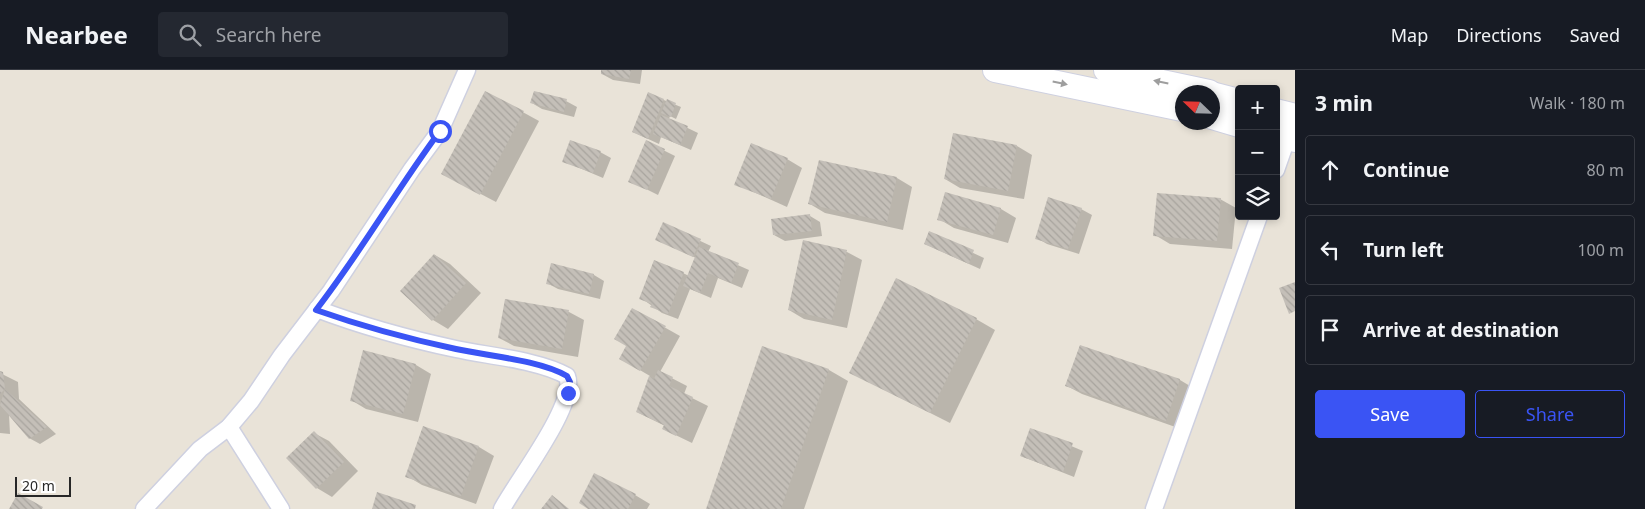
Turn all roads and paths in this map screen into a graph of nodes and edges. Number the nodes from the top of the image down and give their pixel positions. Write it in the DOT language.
graph roads {
  1 [pos="467,70"];
  2 [pos="995,70"];
  3 [pos="1106,70"];
  4 [pos="1176,85"];
  5 [pos="1220,96"];
  6 [pos="1235,100"];
  7 [pos="1175,108"];
  8 [pos="1288,114"];
  9 [pos="1220,120"];
  10 [pos="1235,124"];
  11 [pos="1286,138"];
  12 [pos="1280,157"];
  13 [pos="1258,220"];
  14 [pos="316,310"];
  15 [pos="229,427"];
  16 [pos="144,509"];
  17 [pos="282,509"];
  18 [pos="502,509"];
  19 [pos="1154,509"];
  1 -- 14 [label="street"];
  2 -- 7 [label="main road, one-way"];
  4 -- 3 [label="main road, one-way"];
  5 -- 6 [label="main road"];
  8 -- 11 [label="street"];
  9 -- 10 [label="main road"];
  11 -- 12 [label="street"];
  13 -- 19 [label="street"];
  14 -- 15 [label="street"];
  14 -- 18 [label="street"];
  15 -- 16 [label="street"];
  15 -- 17 [label="street"];
}
